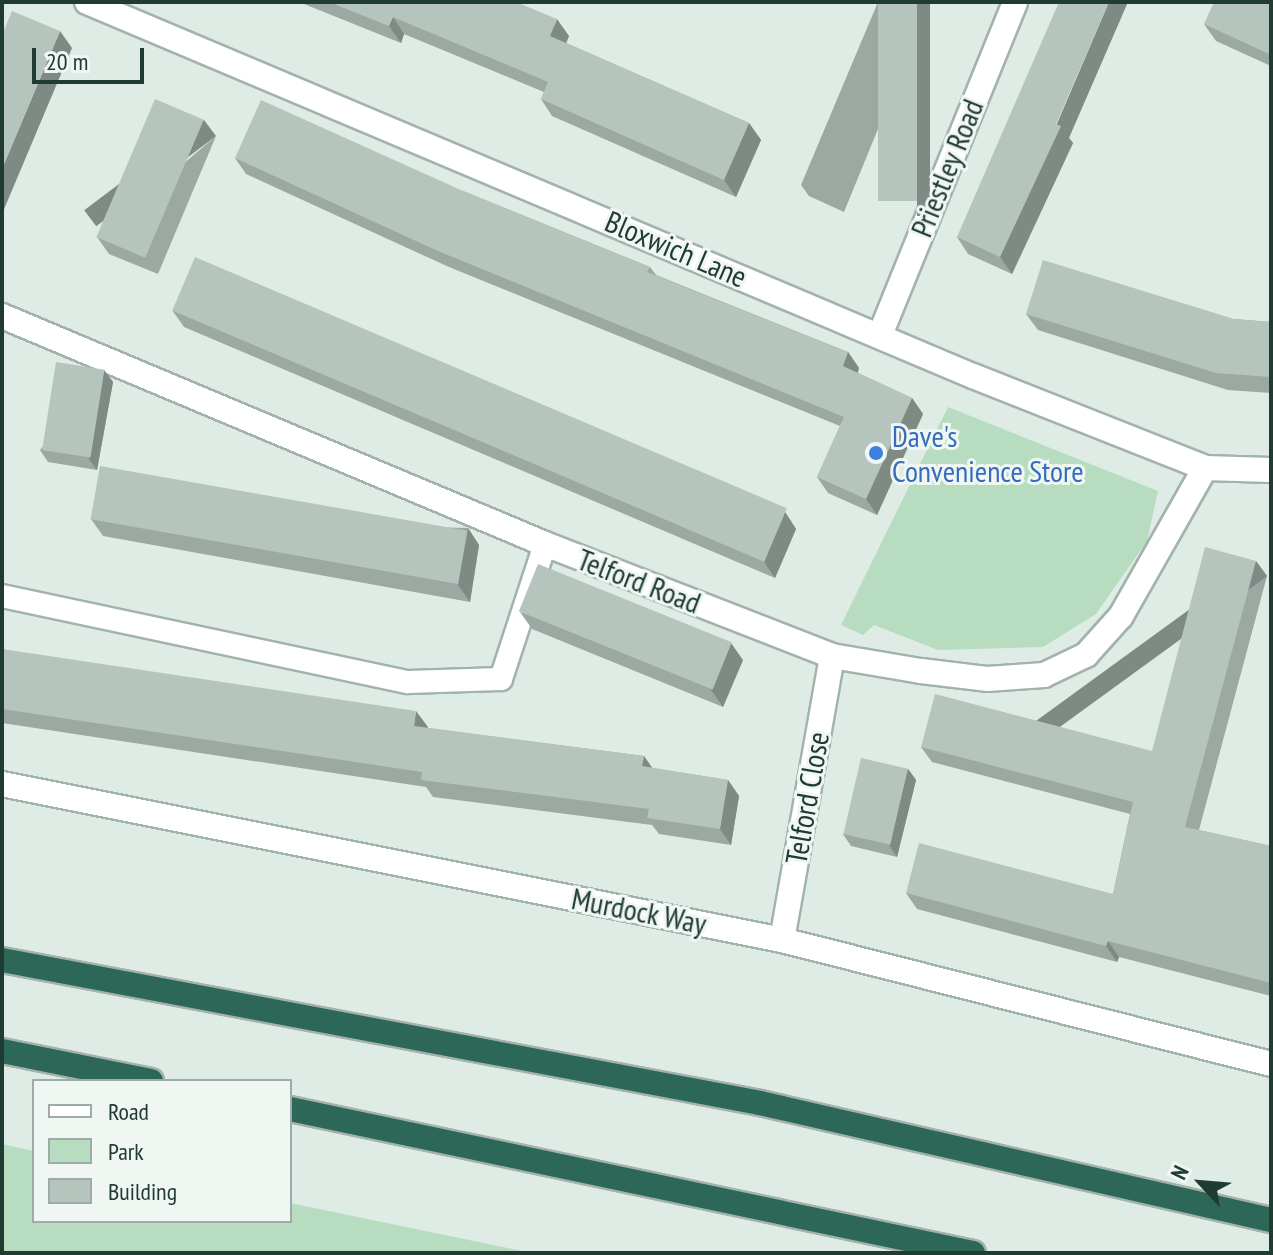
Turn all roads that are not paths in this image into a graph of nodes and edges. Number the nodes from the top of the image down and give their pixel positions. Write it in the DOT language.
graph roads {
  1 [pos="87,2"];
  2 [pos="1015,2"];
  3 [pos="2,316"];
  4 [pos="880,335"];
  5 [pos="1205,468"];
  6 [pos="1271,470"];
  7 [pos="545,544"];
  8 [pos="2,596"];
  9 [pos="832,656"];
  10 [pos="2,784"];
  11 [pos="782,940"];
  12 [pos="2,960"];
  13 [pos="2,1051"];
  14 [pos="1271,1064"];
  15 [pos="141,1079"];
  16 [pos="292,1109"];
  17 [pos="1271,1220"];
  18 [pos="973,1253"];
  1 -- 4 [label="street, Bloxwich Lane"];
  2 -- 4 [label="street, Priestley Road"];
  3 -- 7 [label="street, Telford Road"];
  4 -- 5 [label="street, Bloxwich Lane"];
  5 -- 6 [label="street, Bloxwich Lane"];
  5 -- 9 [label="street, Telford Road"];
  7 -- 8 [label="lane"];
  7 -- 9 [label="street, Telford Road"];
  9 -- 11 [label="street, Telford Close"];
  10 -- 11 [label="street, Murdock Way"];
  11 -- 14 [label="street, Murdock Way"];
  12 -- 17 [label="highway"];
  13 -- 15 [label="highway"];
  16 -- 18 [label="highway"];
}
